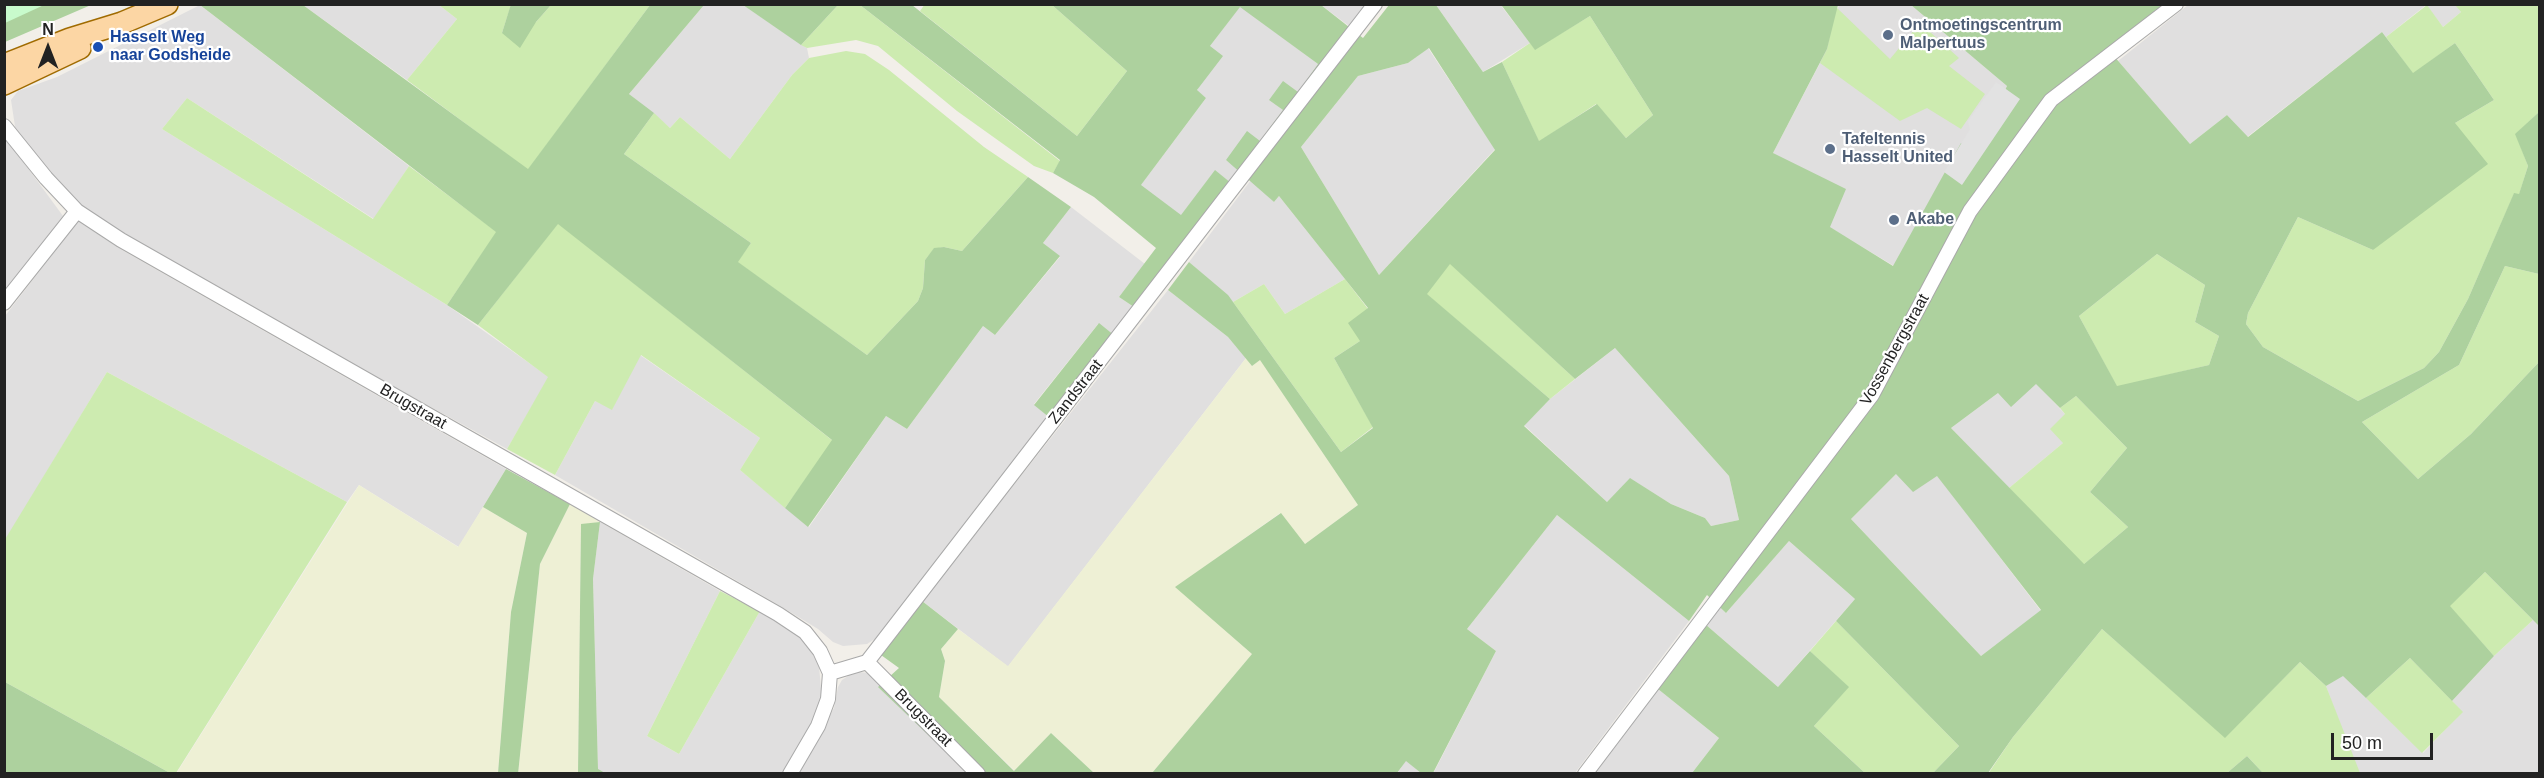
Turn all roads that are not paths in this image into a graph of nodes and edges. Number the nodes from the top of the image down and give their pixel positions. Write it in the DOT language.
graph roads {
  1 [pos="167,4"];
  2 [pos="1375,4"];
  3 [pos="2176,4"];
  4 [pos="122,23"];
  5 [pos="4,65"];
  6 [pos="4,84"];
  7 [pos="4,126"];
  8 [pos="77,211"];
  9 [pos="4,303"];
  10 [pos="867,662"];
  11 [pos="830,673"];
  12 [pos="790,774"];
  13 [pos="978,774"];
  14 [pos="1585,774"];
  1 -- 4 [label="main road"];
  2 -- 10 [label="street, Zandstraat"];
  3 -- 14 [label="street, Vossenbergstraat"];
  4 -- 5 [label="main road"];
  4 -- 6 [label="main road"];
  7 -- 8 [label="street, Brugstraat"];
  8 -- 9 [label="street"];
  8 -- 11 [label="street, Brugstraat"];
  10 -- 11 [label="street"];
  10 -- 13 [label="street, Brugstraat"];
  11 -- 12 [label="street"];
}
